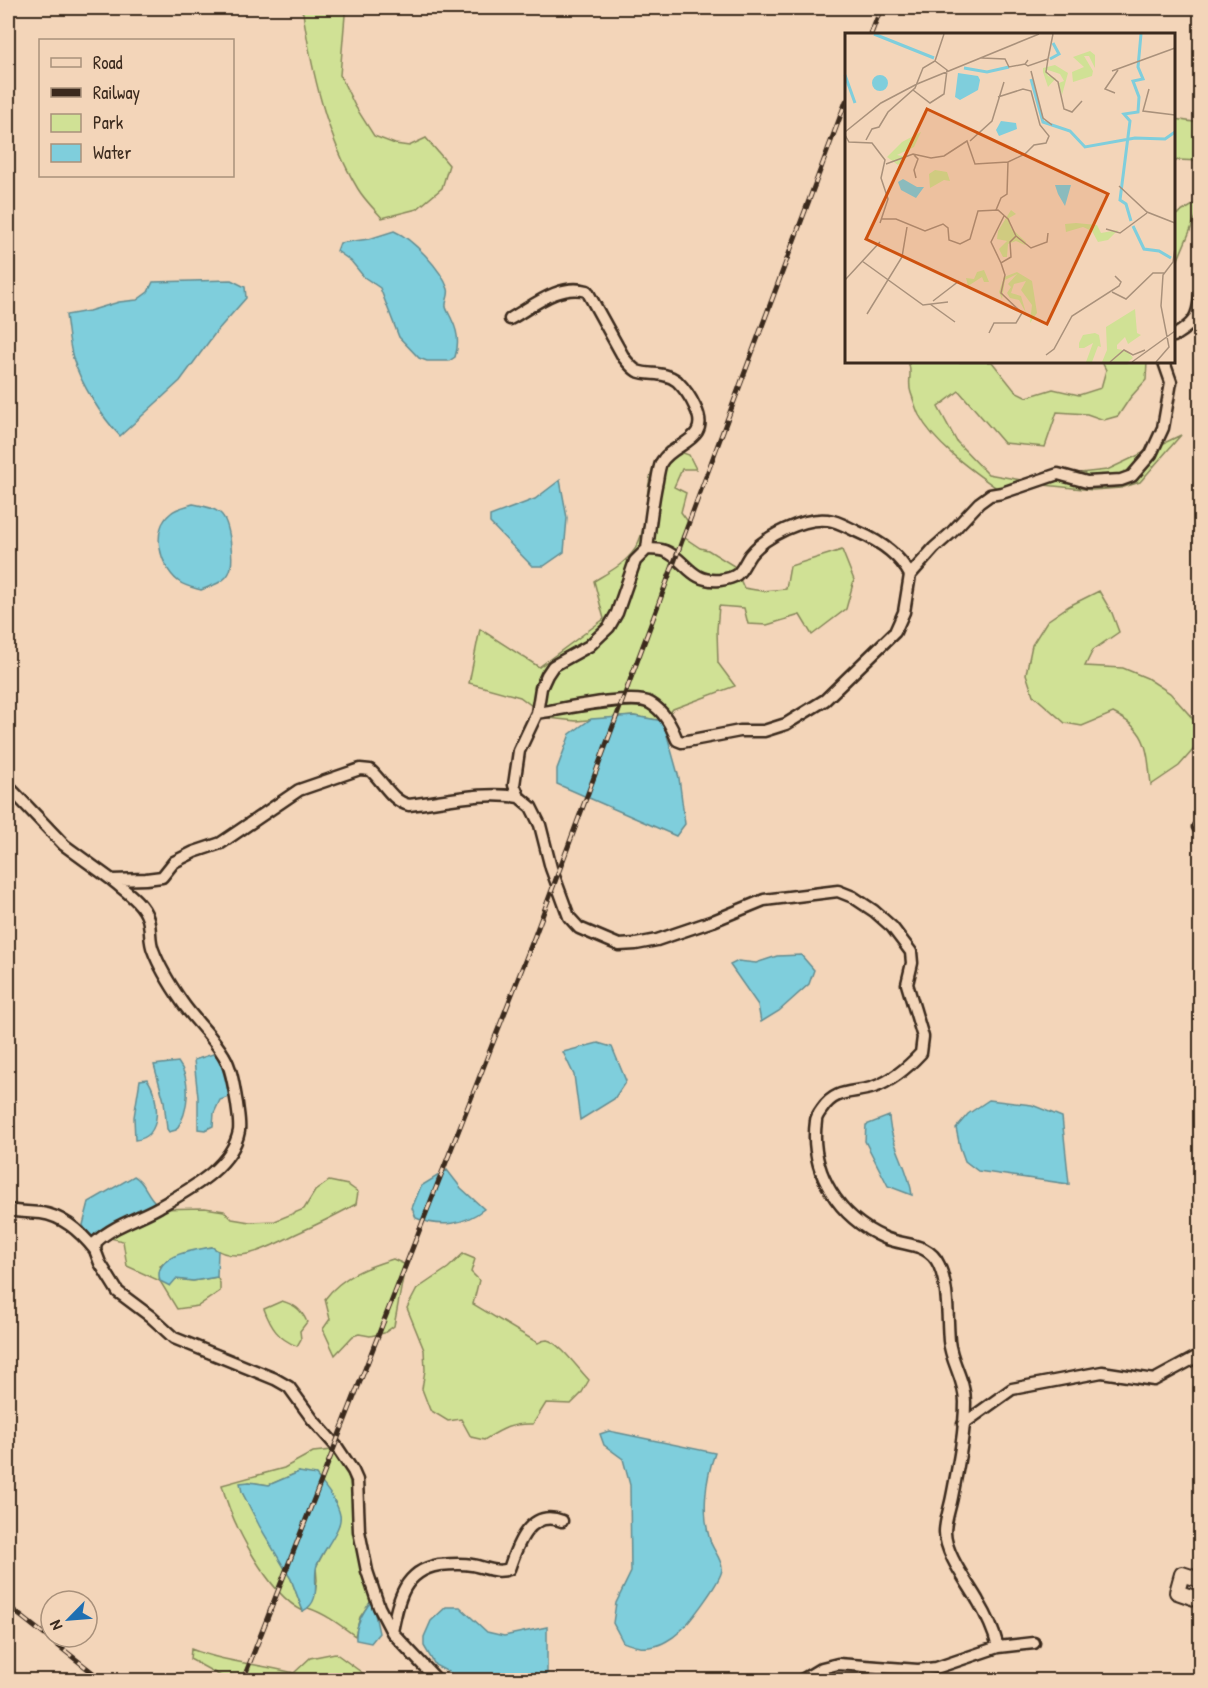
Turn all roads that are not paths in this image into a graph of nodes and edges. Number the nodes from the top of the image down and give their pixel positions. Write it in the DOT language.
graph roads {
  1 [pos="1200,296"];
  2 [pos="510,319"];
  3 [pos="1175,335"];
  4 [pos="1164,363"];
  5 [pos="647,549"];
  6 [pos="910,575"];
  7 [pos="537,713"];
  8 [pos="8,786"];
  9 [pos="519,797"];
  10 [pos="112,880"];
  11 [pos="8,1210"];
  12 [pos="95,1250"];
  13 [pos="1200,1355"];
  14 [pos="963,1424"];
  15 [pos="562,1521"];
  16 [pos="1200,1581"];
  17 [pos="1200,1600"];
  18 [pos="392,1632"];
  19 [pos="1034,1643"];
  20 [pos="998,1647"];
  21 [pos="437,1680"];
  22 [pos="802,1680"];
  1 -- 3 [label="street"];
  2 -- 5 [label="street"];
  4 -- 6 [label="street"];
  5 -- 6 [label="street"];
  5 -- 7 [label="street"];
  6 -- 7 [label="street"];
  7 -- 9 [label="street"];
  8 -- 10 [label="street"];
  9 -- 10 [label="street"];
  9 -- 14 [label="street"];
  10 -- 12 [label="street"];
  11 -- 12 [label="street"];
  12 -- 18 [label="street"];
  13 -- 14 [label="street"];
  14 -- 20 [label="street"];
  15 -- 18 [label="street"];
  16 -- 17 [label="main road"];
  18 -- 21 [label="street"];
  19 -- 20 [label="street"];
  20 -- 22 [label="street"];
}
